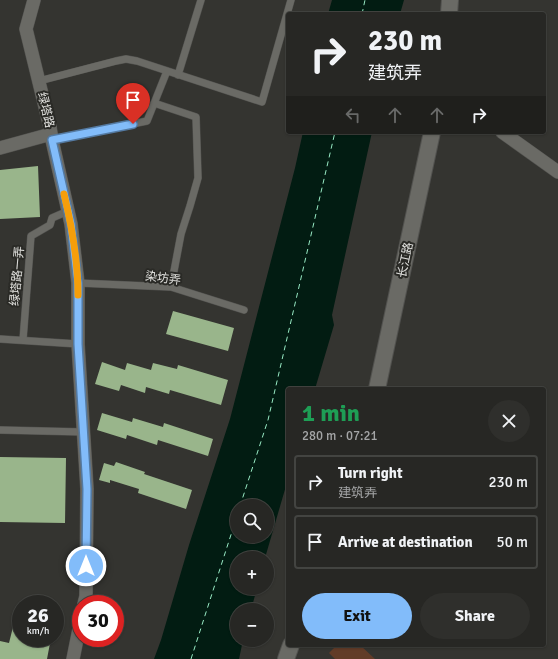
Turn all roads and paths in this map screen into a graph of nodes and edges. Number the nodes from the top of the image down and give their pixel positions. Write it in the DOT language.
graph roads {
  1 [pos="34,0"];
  2 [pos="201,0"];
  3 [pos="291,0"];
  4 [pos="450,0"];
  5 [pos="288,12"];
  6 [pos="448,12"];
  7 [pos="286,18"];
  8 [pos="167,72"];
  9 [pos="178,75"];
  10 [pos="39,81"];
  11 [pos="154,103"];
  12 [pos="432,134"];
  13 [pos="505,134"];
  14 [pos="52,137"];
  15 [pos="0,148"];
  16 [pos="558,172"];
  17 [pos="68,211"];
  18 [pos="78,283"];
  19 [pos="171,288"];
  20 [pos="244,310"];
  21 [pos="0,339"];
  22 [pos="23,340"];
  23 [pos="78,344"];
  24 [pos="377,387"];
  25 [pos="0,430"];
  26 [pos="84,432"];
  27 [pos="86,595"];
  28 [pos="75,647"];
  29 [pos="290,647"];
  30 [pos="73,659"];
  31 [pos="286,659"];
  1 -- 10 [label="street, 绿塔路"];
  2 -- 9 [label="lane"];
  3 -- 5 [label="lane"];
  4 -- 6 [label="street"];
  7 -- 9 [label="lane"];
  8 -- 9 [label="lane"];
  8 -- 10 [label="lane"];
  8 -- 11 [label="lane"];
  10 -- 14 [label="street, 绿塔路"];
  11 -- 14 [label="lane"];
  11 -- 19 [label="lane"];
  12 -- 24 [label="street, 长江路"];
  13 -- 16 [label="street"];
  14 -- 15 [label="street"];
  14 -- 17 [label="street, 绿塔路"];
  17 -- 18 [label="street, 绿塔路"];
  17 -- 22 [label="lane, 绿塔路一弄"];
  18 -- 19 [label="lane, 染坊弄"];
  18 -- 23 [label="street, 绿塔路"];
  19 -- 20 [label="lane, 染坊弄"];
  21 -- 22 [label="lane"];
  22 -- 23 [label="lane"];
  23 -- 26 [label="street, 绿塔路"];
  25 -- 26 [label="lane"];
  26 -- 27 [label="street, 绿塔路"];
  28 -- 30 [label="street"];
  29 -- 31 [label="street"];
}
